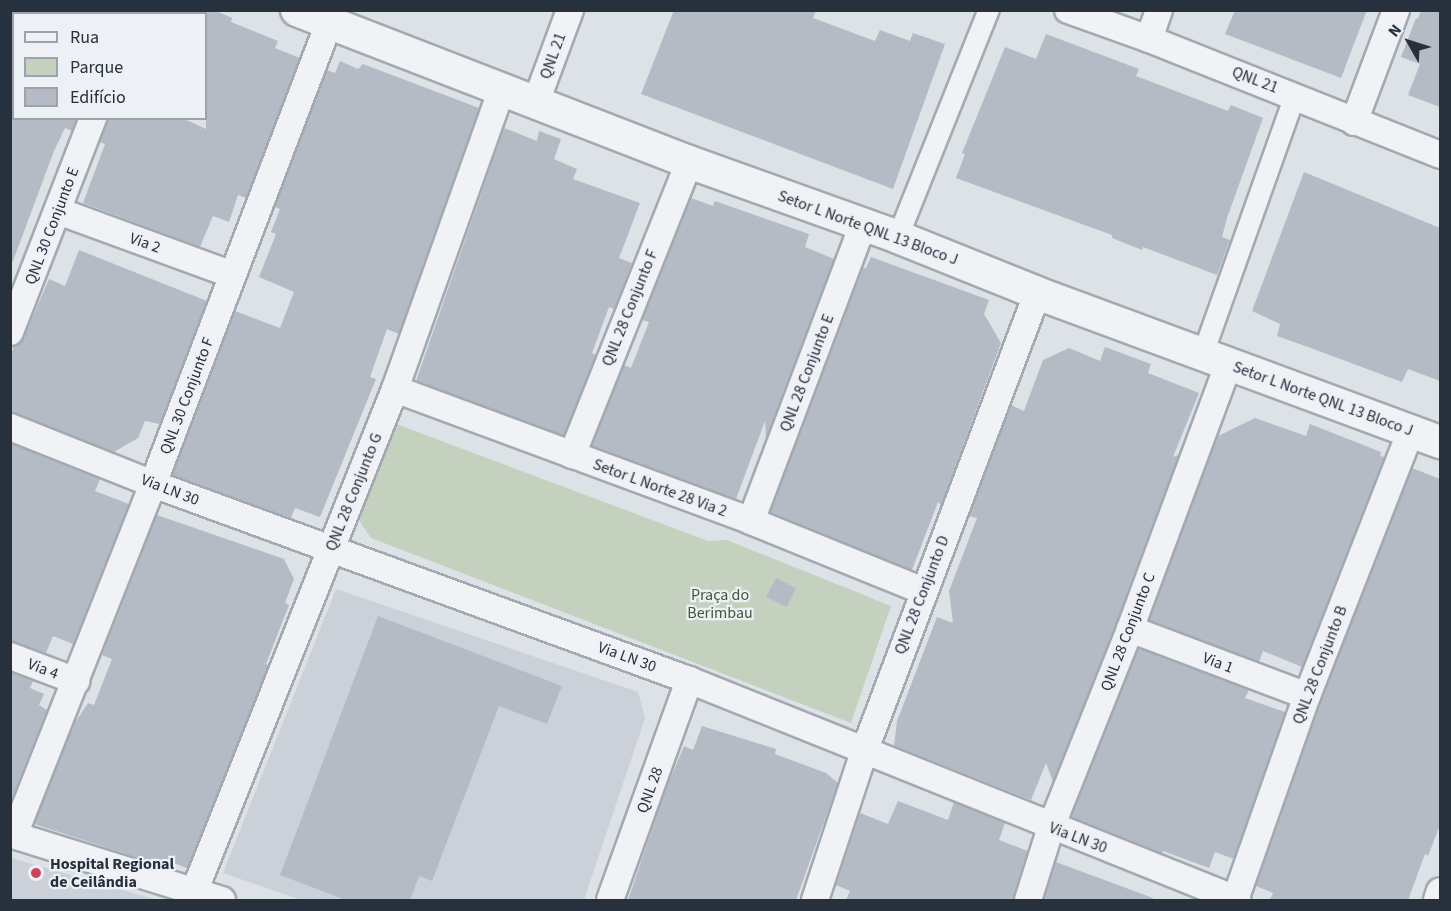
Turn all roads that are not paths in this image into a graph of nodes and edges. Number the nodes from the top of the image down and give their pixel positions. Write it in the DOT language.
graph roads {
  1 [pos="297,10"];
  2 [pos="570,10"];
  3 [pos="989,10"];
  4 [pos="1068,10"];
  5 [pos="1159,10"];
  6 [pos="1396,10"];
  7 [pos="329,23"];
  8 [pos="1149,39"];
  9 [pos="502,88"];
  10 [pos="1295,96"];
  11 [pos="536,102"];
  12 [pos="92,120"];
  13 [pos="1354,122"];
  14 [pos="1440,155"];
  15 [pos="689,162"];
  16 [pos="58,211"];
  17 [pos="863,225"];
  18 [pos="898,237"];
  19 [pos="232,275"];
  20 [pos="1037,293"];
  21 [pos="10,332"];
  22 [pos="1216,359"];
  23 [pos="395,389"];
  24 [pos="10,427"];
  25 [pos="1411,432"];
  26 [pos="1440,442"];
  27 [pos="572,455"];
  28 [pos="153,484"];
  29 [pos="751,521"];
  30 [pos="331,549"];
  31 [pos="923,591"];
  32 [pos="1130,629"];
  33 [pos="10,656"];
  34 [pos="689,680"];
  35 [pos="76,681"];
  36 [pos="1306,696"];
  37 [pos="864,752"];
  38 [pos="1051,827"];
  39 [pos="12,834"];
  40 [pos="1440,891"];
  41 [pos="194,892"];
  42 [pos="222,900"];
  43 [pos="610,900"];
  44 [pos="815,900"];
  45 [pos="1028,900"];
  46 [pos="1236,900"];
  47 [pos="1437,900"];
  1 -- 7 [label="street, Setor L Norte QNL 13 Bloco J"];
  2 -- 11 [label="street, QNL 21"];
  3 -- 18 [label="street"];
  4 -- 8 [label="street, QNL 21"];
  5 -- 8 [label="street"];
  6 -- 13 [label="street"];
  7 -- 9 [label="street, Setor L Norte QNL 13 Bloco J"];
  7 -- 19 [label="street, QNL 30 Conjunto F"];
  8 -- 10 [label="street, QNL 21"];
  9 -- 11 [label="street, Setor L Norte QNL 13 Bloco J"];
  9 -- 23 [label="street, QNL 28 Conjunto G"];
  10 -- 13 [label="street, QNL 21"];
  10 -- 22 [label="street"];
  11 -- 15 [label="street, Setor L Norte QNL 13 Bloco J"];
  12 -- 16 [label="street, QNL 30 Conjunto E"];
  13 -- 14 [label="street, QNL 21"];
  15 -- 17 [label="street, Setor L Norte QNL 13 Bloco J"];
  15 -- 27 [label="street, QNL 28 Conjunto F"];
  16 -- 19 [label="street, Via 2"];
  16 -- 21 [label="street, QNL 30 Conjunto E"];
  17 -- 18 [label="street, Setor L Norte QNL 13 Bloco J"];
  17 -- 29 [label="street, QNL 28 Conjunto E"];
  18 -- 20 [label="street, Setor L Norte QNL 13 Bloco J"];
  19 -- 28 [label="street, QNL 30 Conjunto F"];
  20 -- 22 [label="street, Setor L Norte QNL 13 Bloco J"];
  20 -- 31 [label="street, QNL 28 Conjunto D"];
  22 -- 25 [label="street, Setor L Norte QNL 13 Bloco J"];
  22 -- 32 [label="street, QNL 28 Conjunto C"];
  23 -- 27 [label="street, Setor L Norte 28 Via 2"];
  23 -- 30 [label="street, QNL 28 Conjunto G"];
  24 -- 28 [label="street, Via LN 30"];
  25 -- 26 [label="street, Setor L Norte QNL 13 Bloco J"];
  25 -- 36 [label="street, QNL 28 Conjunto B"];
  27 -- 29 [label="street, Setor L Norte 28 Via 2"];
  28 -- 30 [label="street, Via LN 30"];
  28 -- 35 [label="street, QNL 30 Conjunto F"];
  29 -- 31 [label="street, Setor L Norte 28 Via 2"];
  30 -- 34 [label="street, Via LN 30"];
  30 -- 41 [label="street, QNL 28 Conjunto G"];
  31 -- 37 [label="street, QNL 28 Conjunto D"];
  32 -- 36 [label="street, Via 1"];
  32 -- 38 [label="street, QNL 28 Conjunto C"];
  33 -- 35 [label="street, Via 4"];
  34 -- 37 [label="street, Via LN 30"];
  34 -- 43 [label="street, QNL 28"];
  35 -- 39 [label="street, QNL 30 Conjunto F"];
  36 -- 46 [label="street, QNL 28 Conjunto B"];
  37 -- 38 [label="street, Via LN 30"];
  37 -- 44 [label="street, QNL 28 Conjunto D"];
  38 -- 45 [label="street, QNL 28 Conjunto C"];
  38 -- 46 [label="street, Via LN 30"];
  39 -- 41 [label="street"];
  40 -- 47 [label="street"];
  41 -- 42 [label="street"];
}
